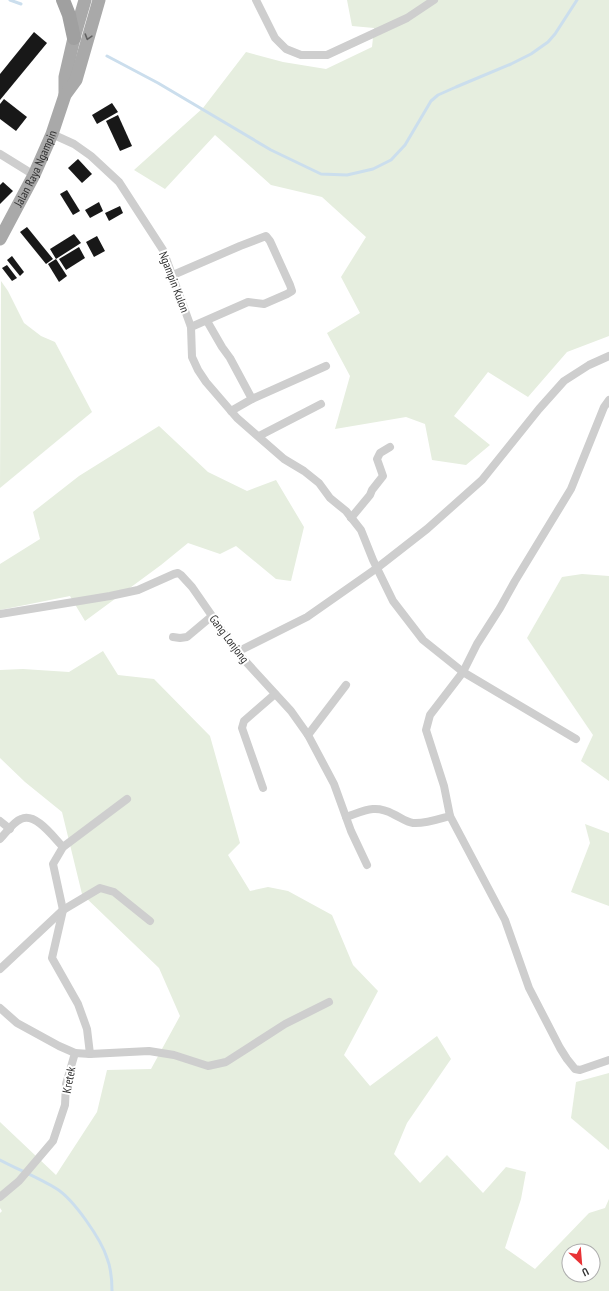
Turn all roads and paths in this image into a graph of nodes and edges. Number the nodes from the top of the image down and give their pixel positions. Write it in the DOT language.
graph roads {
  1 [pos="63,0"];
  2 [pos="85,0"];
  3 [pos="100,0"];
  4 [pos="256,0"];
  5 [pos="434,0"];
  6 [pos="74,38"];
  7 [pos="66,96"];
  8 [pos="52,134"];
  9 [pos="0,154"];
  10 [pos="34,175"];
  11 [pos="0,239"];
  12 [pos="173,275"];
  13 [pos="207,321"];
  14 [pos="191,327"];
  15 [pos="609,356"];
  16 [pos="326,366"];
  17 [pos="252,399"];
  18 [pos="609,400"];
  19 [pos="321,404"];
  20 [pos="230,411"];
  21 [pos="258,436"];
  22 [pos="390,446"];
  23 [pos="351,518"];
  24 [pos="377,568"];
  25 [pos="0,614"];
  26 [pos="212,616"];
  27 [pos="173,637"];
  28 [pos="237,652"];
  29 [pos="463,672"];
  30 [pos="346,685"];
  31 [pos="275,694"];
  32 [pos="308,735"];
  33 [pos="576,739"];
  34 [pos="263,788"];
  35 [pos="127,799"];
  36 [pos="450,816"];
  37 [pos="346,817"];
  38 [pos="0,821"];
  39 [pos="10,828"];
  40 [pos="0,839"];
  41 [pos="63,847"];
  42 [pos="367,865"];
  43 [pos="63,910"];
  44 [pos="150,921"];
  45 [pos="0,969"];
  46 [pos="329,1002"];
  47 [pos="0,1008"];
  48 [pos="75,1053"];
  49 [pos="90,1054"];
  50 [pos="609,1060"];
  51 [pos="0,1197"];
  1 -- 6 [label="highway"];
  2 -- 6 [label="main road, Jalan Raya Ngampin"];
  3 -- 7 [label="main road, Jalan Raya Ngampin, one-way"];
  4 -- 5 [label="street"];
  6 -- 7 [label="main road, Jalan Raya Ngampin"];
  7 -- 8 [label="main road, Jalan Raya Ngampin"];
  8 -- 10 [label="main road, Jalan Raya Ngampin"];
  8 -- 12 [label="street, Ngampin Kulon"];
  9 -- 10 [label="street"];
  10 -- 11 [label="main road, Jalan Raya Ngampin"];
  12 -- 13 [label="street"];
  12 -- 14 [label="street, Ngampin Kulon"];
  13 -- 14 [label="street"];
  13 -- 17 [label="street"];
  14 -- 20 [label="street, Ngampin Kulon"];
  15 -- 24 [label="street"];
  16 -- 17 [label="street"];
  17 -- 20 [label="street"];
  18 -- 29 [label="street"];
  19 -- 21 [label="street"];
  20 -- 21 [label="street, Ngampin Kulon"];
  21 -- 23 [label="street, Ngampin Kulon"];
  22 -- 23 [label="street"];
  23 -- 24 [label="street, Ngampin Kulon"];
  24 -- 28 [label="street"];
  24 -- 29 [label="street, Ngampin Kulon"];
  25 -- 26 [label="street, Gang Lonjong"];
  26 -- 27 [label="street"];
  26 -- 28 [label="street, Gang Lonjong"];
  28 -- 31 [label="street, Gang Lonjong"];
  29 -- 33 [label="street, Ngampin Kulon"];
  29 -- 36 [label="street"];
  30 -- 32 [label="street"];
  31 -- 32 [label="street, Gang Lonjong"];
  31 -- 34 [label="street"];
  32 -- 37 [label="street, Gang Lonjong"];
  35 -- 41 [label="street"];
  36 -- 37 [label="street"];
  36 -- 50 [label="street"];
  37 -- 42 [label="street, Gang Lonjong"];
  38 -- 39 [label="street"];
  39 -- 40 [label="street"];
  39 -- 41 [label="street"];
  41 -- 43 [label="street"];
  43 -- 44 [label="street"];
  43 -- 45 [label="street"];
  43 -- 49 [label="street"];
  46 -- 49 [label="street"];
  47 -- 48 [label="street, Kretek"];
  48 -- 49 [label="street"];
  48 -- 51 [label="street, Kretek"];
}
